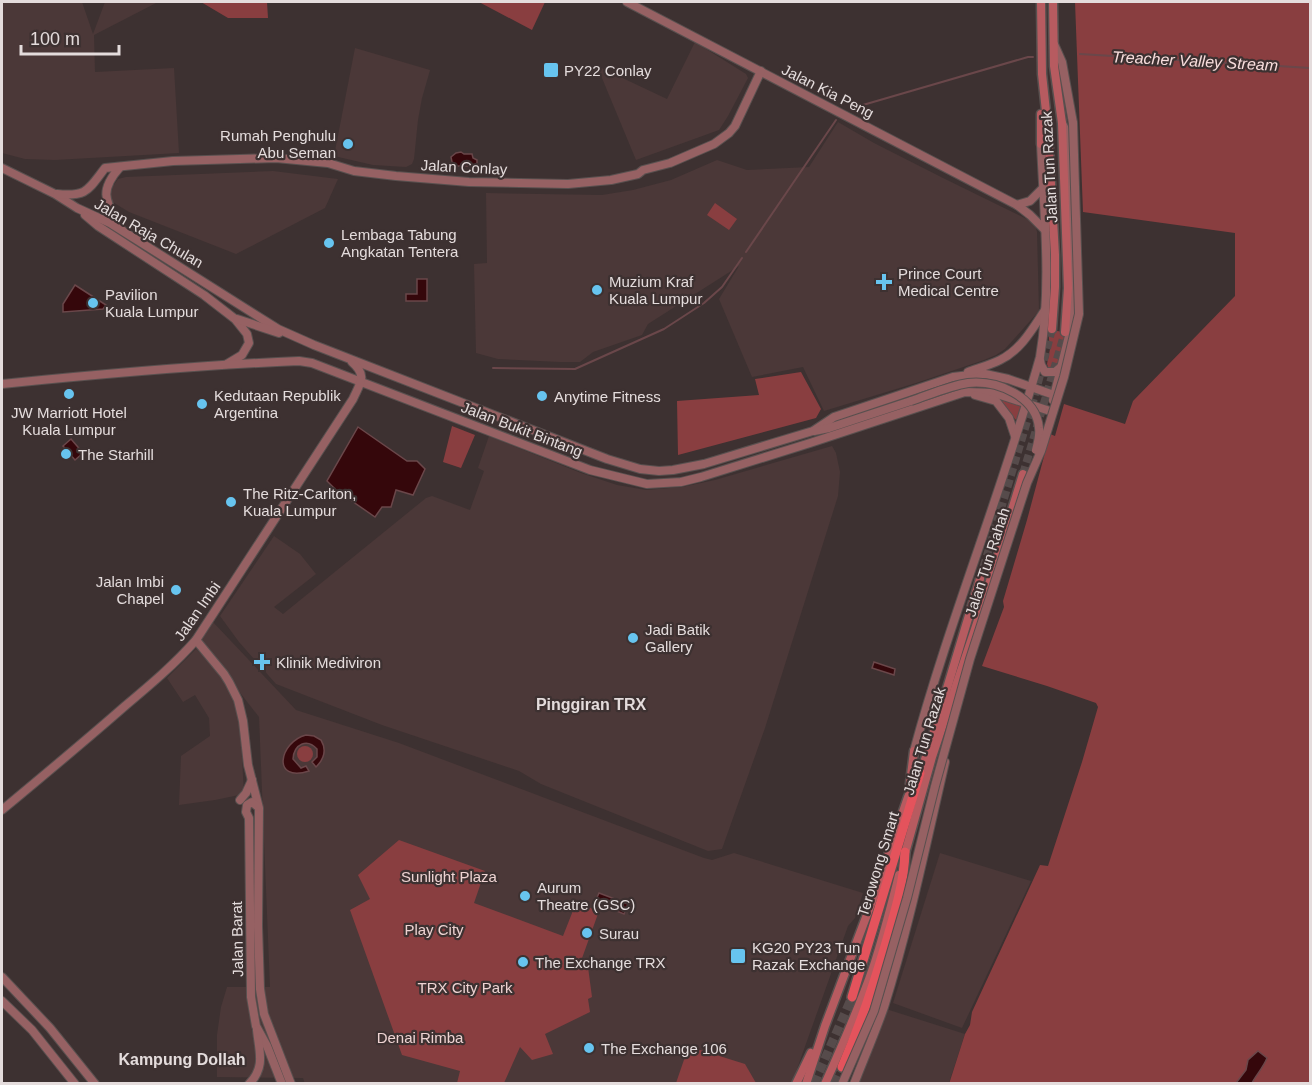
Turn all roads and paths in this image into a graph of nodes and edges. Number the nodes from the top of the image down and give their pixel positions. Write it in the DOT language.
graph roads {
  1 [pos="627,2"];
  2 [pos="1041,2"];
  3 [pos="1053,2"];
  4 [pos="1053,40"];
  5 [pos="761,71"];
  6 [pos="1042,74"];
  7 [pos="1062,123"];
  8 [pos="1041,144"];
  9 [pos="120,167"];
  10 [pos="2,168"];
  11 [pos="1043,188"];
  12 [pos="55,194"];
  13 [pos="1017,205"];
  14 [pos="77,208"];
  15 [pos="121,230"];
  16 [pos="1045,230"];
  17 [pos="1045,309"];
  18 [pos="235,319"];
  19 [pos="278,328"];
  20 [pos="1052,329"];
  21 [pos="1065,332"];
  22 [pos="297,337"];
  23 [pos="1040,357"];
  24 [pos="349,359"];
  25 [pos="223,366"];
  26 [pos="1062,366"];
  27 [pos="953,378"];
  28 [pos="360,382"];
  29 [pos="2,384"];
  30 [pos="1031,388"];
  31 [pos="964,392"];
  32 [pos="1054,395"];
  33 [pos="1026,402"];
  34 [pos="1050,411"];
  35 [pos="813,431"];
  36 [pos="1015,438"];
  37 [pos="1023,474"];
  38 [pos="1028,483"];
  39 [pos="980,579"];
  40 [pos="987,618"];
  41 [pos="196,640"];
  42 [pos="960,681"];
  43 [pos="914,751"];
  44 [pos="920,773"];
  45 [pos="252,779"];
  46 [pos="908,797"];
  47 [pos="240,800"];
  48 [pos="920,801"];
  49 [pos="259,808"];
  50 [pos="2,810"];
  51 [pos="931,825"];
  52 [pos="905,852"];
  53 [pos="2,977"];
  54 [pos="852,997"];
  55 [pos="2,1001"];
  56 [pos="256,1026"];
  57 [pos="825,1026"];
  58 [pos="271,1045"];
  59 [pos="842,1067"];
  60 [pos="86,1073"];
  61 [pos="75,1083"];
  62 [pos="95,1083"];
  63 [pos="101,1083"];
  64 [pos="249,1083"];
  65 [pos="282,1083"];
  66 [pos="291,1083"];
  67 [pos="796,1083"];
  68 [pos="806,1083"];
  69 [pos="825,1083"];
  70 [pos="842,1083"];
  71 [pos="854,1083"];
  1 -- 5 [label="main road, Jalan Kia Peng"];
  2 -- 6 [label="main road, Jalan Tun Razak"];
  3 -- 4 [label="main road, Jalan Tun Razak"];
  4 -- 7 [label="main road, Jalan Tun Razak"];
  4 -- 38 [label="main road, Jalan Tun Rahah, bridge"];
  5 -- 9 [label="main road, Jalan Conlay"];
  5 -- 13 [label="main road, Jalan Kia Peng"];
  6 -- 8 [label="main road"];
  6 -- 20 [label="main road, Jalan Tun Razak"];
  7 -- 21 [label="main road, Jalan Tun Razak"];
  7 -- 26 [label="main road"];
  8 -- 11 [label="main road"];
  9 -- 12 [label="main road, Jalan Conlay"];
  9 -- 15 [label="main road"];
  10 -- 12 [label="main road, Jalan Raja Chulan"];
  11 -- 13 [label="main road"];
  11 -- 16 [label="main road"];
  12 -- 14 [label="main road, Jalan Raja Chulan"];
  13 -- 16 [label="main road, Jalan Kia Peng"];
  14 -- 15 [label="main road, Jalan Raja Chulan"];
  14 -- 18 [label="main road"];
  15 -- 19 [label="main road, Jalan Raja Chulan"];
  16 -- 17 [label="main road"];
  17 -- 23 [label="main road"];
  17 -- 27 [label="main road"];
  18 -- 22 [label="main road"];
  18 -- 25 [label="main road"];
  19 -- 22 [label="main road, Jalan Bukit Bintang"];
  22 -- 24 [label="main road, Jalan Bukit Bintang"];
  23 -- 26 [label="main road"];
  23 -- 30 [label="main road"];
  24 -- 28 [label="main road"];
  24 -- 35 [label="main road, Jalan Bukit Bintang"];
  25 -- 28 [label="main road, Jalan Bukit Bintang"];
  25 -- 29 [label="main road, Jalan Bukit Bintang"];
  26 -- 32 [label="main road"];
  27 -- 30 [label="main road, Jalan Bukit Bintang"];
  27 -- 35 [label="main road, Jalan Bukit Bintang"];
  28 -- 31 [label="main road, Jalan Bukit Bintang"];
  28 -- 41 [label="main road, Jalan Imbi"];
  30 -- 32 [label="main road, Jalan Bukit Bintang"];
  30 -- 33 [label="main road"];
  31 -- 33 [label="main road, Jalan Bukit Bintang"];
  31 -- 36 [label="main road"];
  32 -- 34 [label="main road"];
  33 -- 34 [label="main road, Jalan Bukit Bintang"];
  33 -- 36 [label="main road"];
  34 -- 40 [label="main road"];
  35 -- 38 [label="main road, bridge"];
  36 -- 43 [label="main road"];
  37 -- 42 [label="main road, Jalan Tun Razak"];
  38 -- 70 [label="main road, Jalan Tun Rahah, bridge"];
  39 -- 44 [label="main road, Jalan Tun Razak"];
  40 -- 42 [label="main road"];
  40 -- 51 [label="main road"];
  41 -- 45 [label="main road, Jalan Barat"];
  41 -- 50 [label="main road, Jalan Imbi"];
  42 -- 48 [label="main road, Jalan Tun Razak"];
  43 -- 46 [label="main road"];
  44 -- 46 [label="main road, Jalan Tun Razak"];
  44 -- 54 [label="highway, Terowong Smart"];
  45 -- 47 [label="main road"];
  45 -- 49 [label="main road, Jalan Barat"];
  46 -- 57 [label="main road, Jalan Tun Razak"];
  48 -- 51 [label="main road"];
  48 -- 52 [label="main road, Jalan Tun Razak"];
  49 -- 56 [label="main road, Jalan Barat"];
  49 -- 58 [label="main road, Jalan Barat"];
  51 -- 71 [label="main road"];
  52 -- 59 [label="highway, Terowong Smart"];
  52 -- 69 [label="main road, Jalan Tun Razak"];
  53 -- 60 [label="main road"];
  55 -- 61 [label="main road"];
  56 -- 58 [label="main road, Jalan Barat"];
  56 -- 64 [label="main road"];
  57 -- 67 [label="main road"];
  57 -- 68 [label="main road, Jalan Tun Razak"];
  58 -- 65 [label="main road, Jalan Barat"];
  58 -- 66 [label="main road, Jalan Barat"];
  60 -- 62 [label="main road"];
  60 -- 63 [label="main road"];
}
